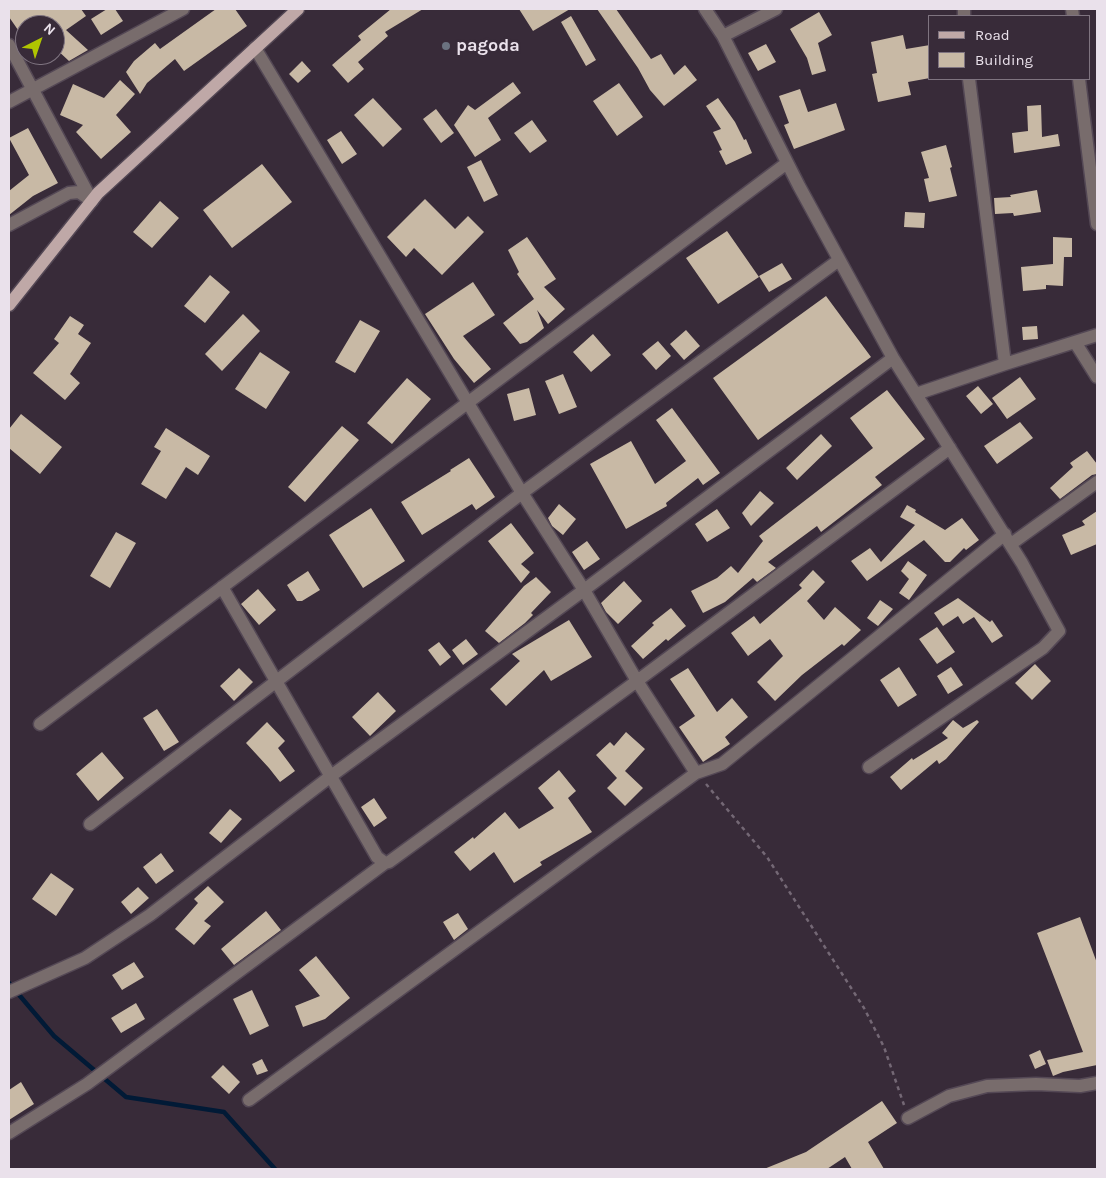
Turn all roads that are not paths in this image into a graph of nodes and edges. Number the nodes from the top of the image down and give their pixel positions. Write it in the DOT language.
graph roads {
  1 [pos="183,9"];
  2 [pos="298,9"];
  3 [pos="705,9"];
  4 [pos="776,9"];
  5 [pos="723,36"];
  6 [pos="9,45"];
  7 [pos="256,48"];
  8 [pos="969,80"];
  9 [pos="1079,80"];
  10 [pos="33,90"];
  11 [pos="9,102"];
  12 [pos="787,163"];
  13 [pos="92,201"];
  14 [pos="1097,224"];
  15 [pos="9,225"];
  16 [pos="839,260"];
  17 [pos="9,305"];
  18 [pos="1097,335"];
  19 [pos="1074,342"];
  20 [pos="893,358"];
  21 [pos="1005,364"];
  22 [pos="1097,377"];
  23 [pos="916,394"];
  24 [pos="468,402"];
  25 [pos="950,448"];
  26 [pos="1097,482"];
  27 [pos="522,493"];
  28 [pos="1008,539"];
  29 [pos="222,587"];
  30 [pos="584,590"];
  31 [pos="276,680"];
  32 [pos="638,681"];
  33 [pos="40,724"];
  34 [pos="869,767"];
  35 [pos="696,773"];
  36 [pos="331,776"];
  37 [pos="90,824"];
  38 [pos="385,863"];
  39 [pos="9,992"];
  40 [pos="1097,1083"];
  41 [pos="249,1100"];
  42 [pos="908,1118"];
  43 [pos="9,1133"];
  1 -- 10 [label="street"];
  2 -- 7 [label="main road"];
  3 -- 5 [label="street"];
  4 -- 5 [label="street"];
  5 -- 12 [label="street"];
  6 -- 10 [label="street"];
  7 -- 13 [label="main road"];
  7 -- 24 [label="street"];
  8 -- 21 [label="street"];
  9 -- 14 [label="street"];
  10 -- 11 [label="street"];
  10 -- 13 [label="street"];
  12 -- 16 [label="street"];
  12 -- 24 [label="street"];
  13 -- 15 [label="street"];
  13 -- 17 [label="main road"];
  16 -- 20 [label="street"];
  16 -- 27 [label="street"];
  18 -- 19 [label="street"];
  19 -- 21 [label="street"];
  19 -- 22 [label="street"];
  20 -- 23 [label="street"];
  20 -- 30 [label="street"];
  21 -- 23 [label="street"];
  23 -- 25 [label="street"];
  24 -- 27 [label="street"];
  24 -- 29 [label="street"];
  25 -- 28 [label="street"];
  25 -- 32 [label="street"];
  26 -- 28 [label="street"];
  27 -- 30 [label="street"];
  27 -- 31 [label="street"];
  28 -- 34 [label="street"];
  28 -- 35 [label="street"];
  29 -- 31 [label="street"];
  29 -- 33 [label="street"];
  30 -- 32 [label="street"];
  30 -- 36 [label="street"];
  31 -- 36 [label="street"];
  31 -- 37 [label="street"];
  32 -- 35 [label="street"];
  32 -- 38 [label="street"];
  35 -- 41 [label="street"];
  36 -- 38 [label="street"];
  36 -- 39 [label="street"];
  38 -- 43 [label="street"];
  40 -- 42 [label="street"];
}
